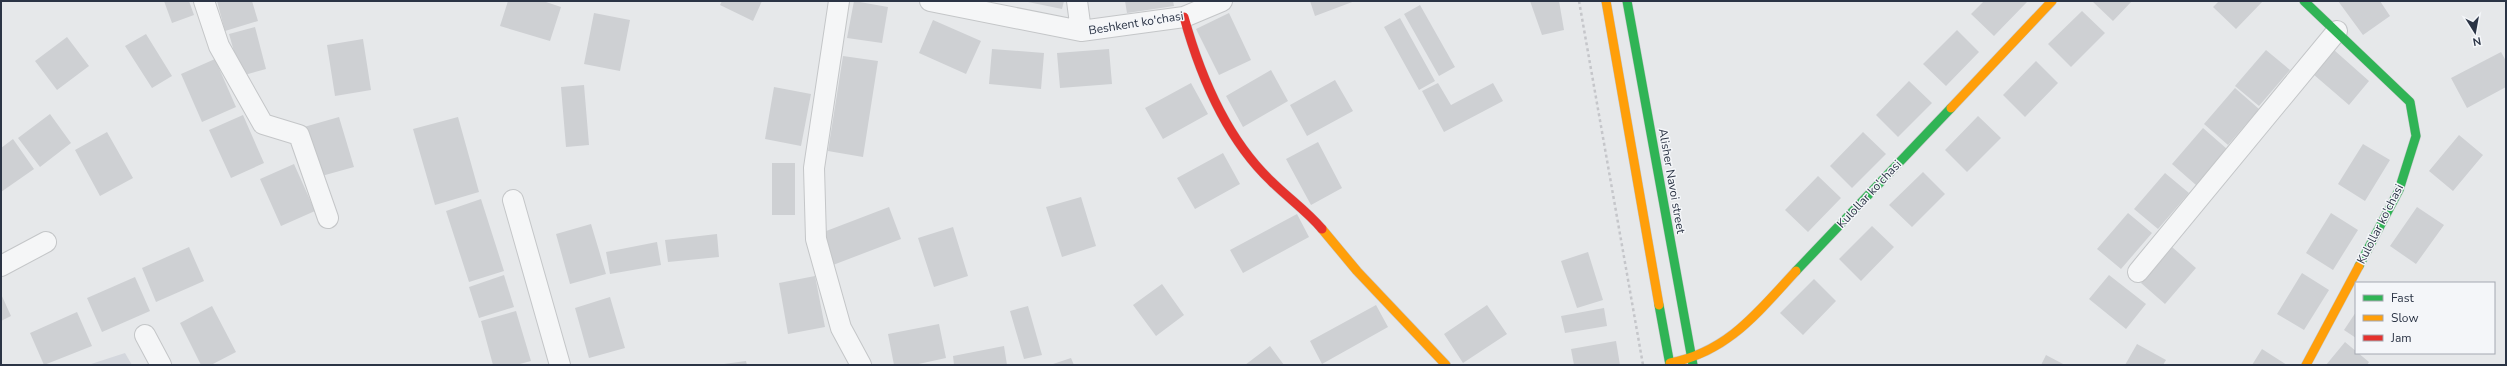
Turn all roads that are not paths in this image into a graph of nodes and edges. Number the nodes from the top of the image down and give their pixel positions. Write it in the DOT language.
graph roads {
  1 [pos="204,1"];
  2 [pos="839,1"];
  3 [pos="930,1"];
  4 [pos="1077,1"];
  5 [pos="1222,1"];
  6 [pos="1606,1"];
  7 [pos="1627,1"];
  8 [pos="2052,1"];
  9 [pos="2304,1"];
  10 [pos="1184,17"];
  11 [pos="1080,31"];
  12 [pos="2337,31"];
  13 [pos="513,200"];
  14 [pos="328,218"];
  15 [pos="46,242"];
  16 [pos="1,266"];
  17 [pos="2138,272"];
  18 [pos="145,335"];
  19 [pos="1692,362"];
  20 [pos="1670,364"];
  21 [pos="161,365"];
  22 [pos="560,365"];
  23 [pos="861,365"];
  24 [pos="1446,365"];
  25 [pos="2306,365"];
  1 -- 14 [label="street"];
  2 -- 23 [label="street"];
  3 -- 11 [label="street, Beshkent ko'chasi"];
  4 -- 11 [label="street"];
  5 -- 10 [label="street, Beshkent ko'chasi"];
  6 -- 20 [label="street"];
  7 -- 19 [label="street, Alisher Navoi street"];
  8 -- 19 [label="street, Kulollar ko'chasi"];
  9 -- 12 [label="street, Kulollar ko'chasi"];
  10 -- 11 [label="street, Beshkent ko'chasi"];
  10 -- 24 [label="street"];
  12 -- 17 [label="street"];
  12 -- 25 [label="street, Kulollar ko'chasi"];
  13 -- 22 [label="street"];
  15 -- 16 [label="street"];
  18 -- 21 [label="street"];
  19 -- 20 [label="street, Kulollar ko'chasi"];
}
